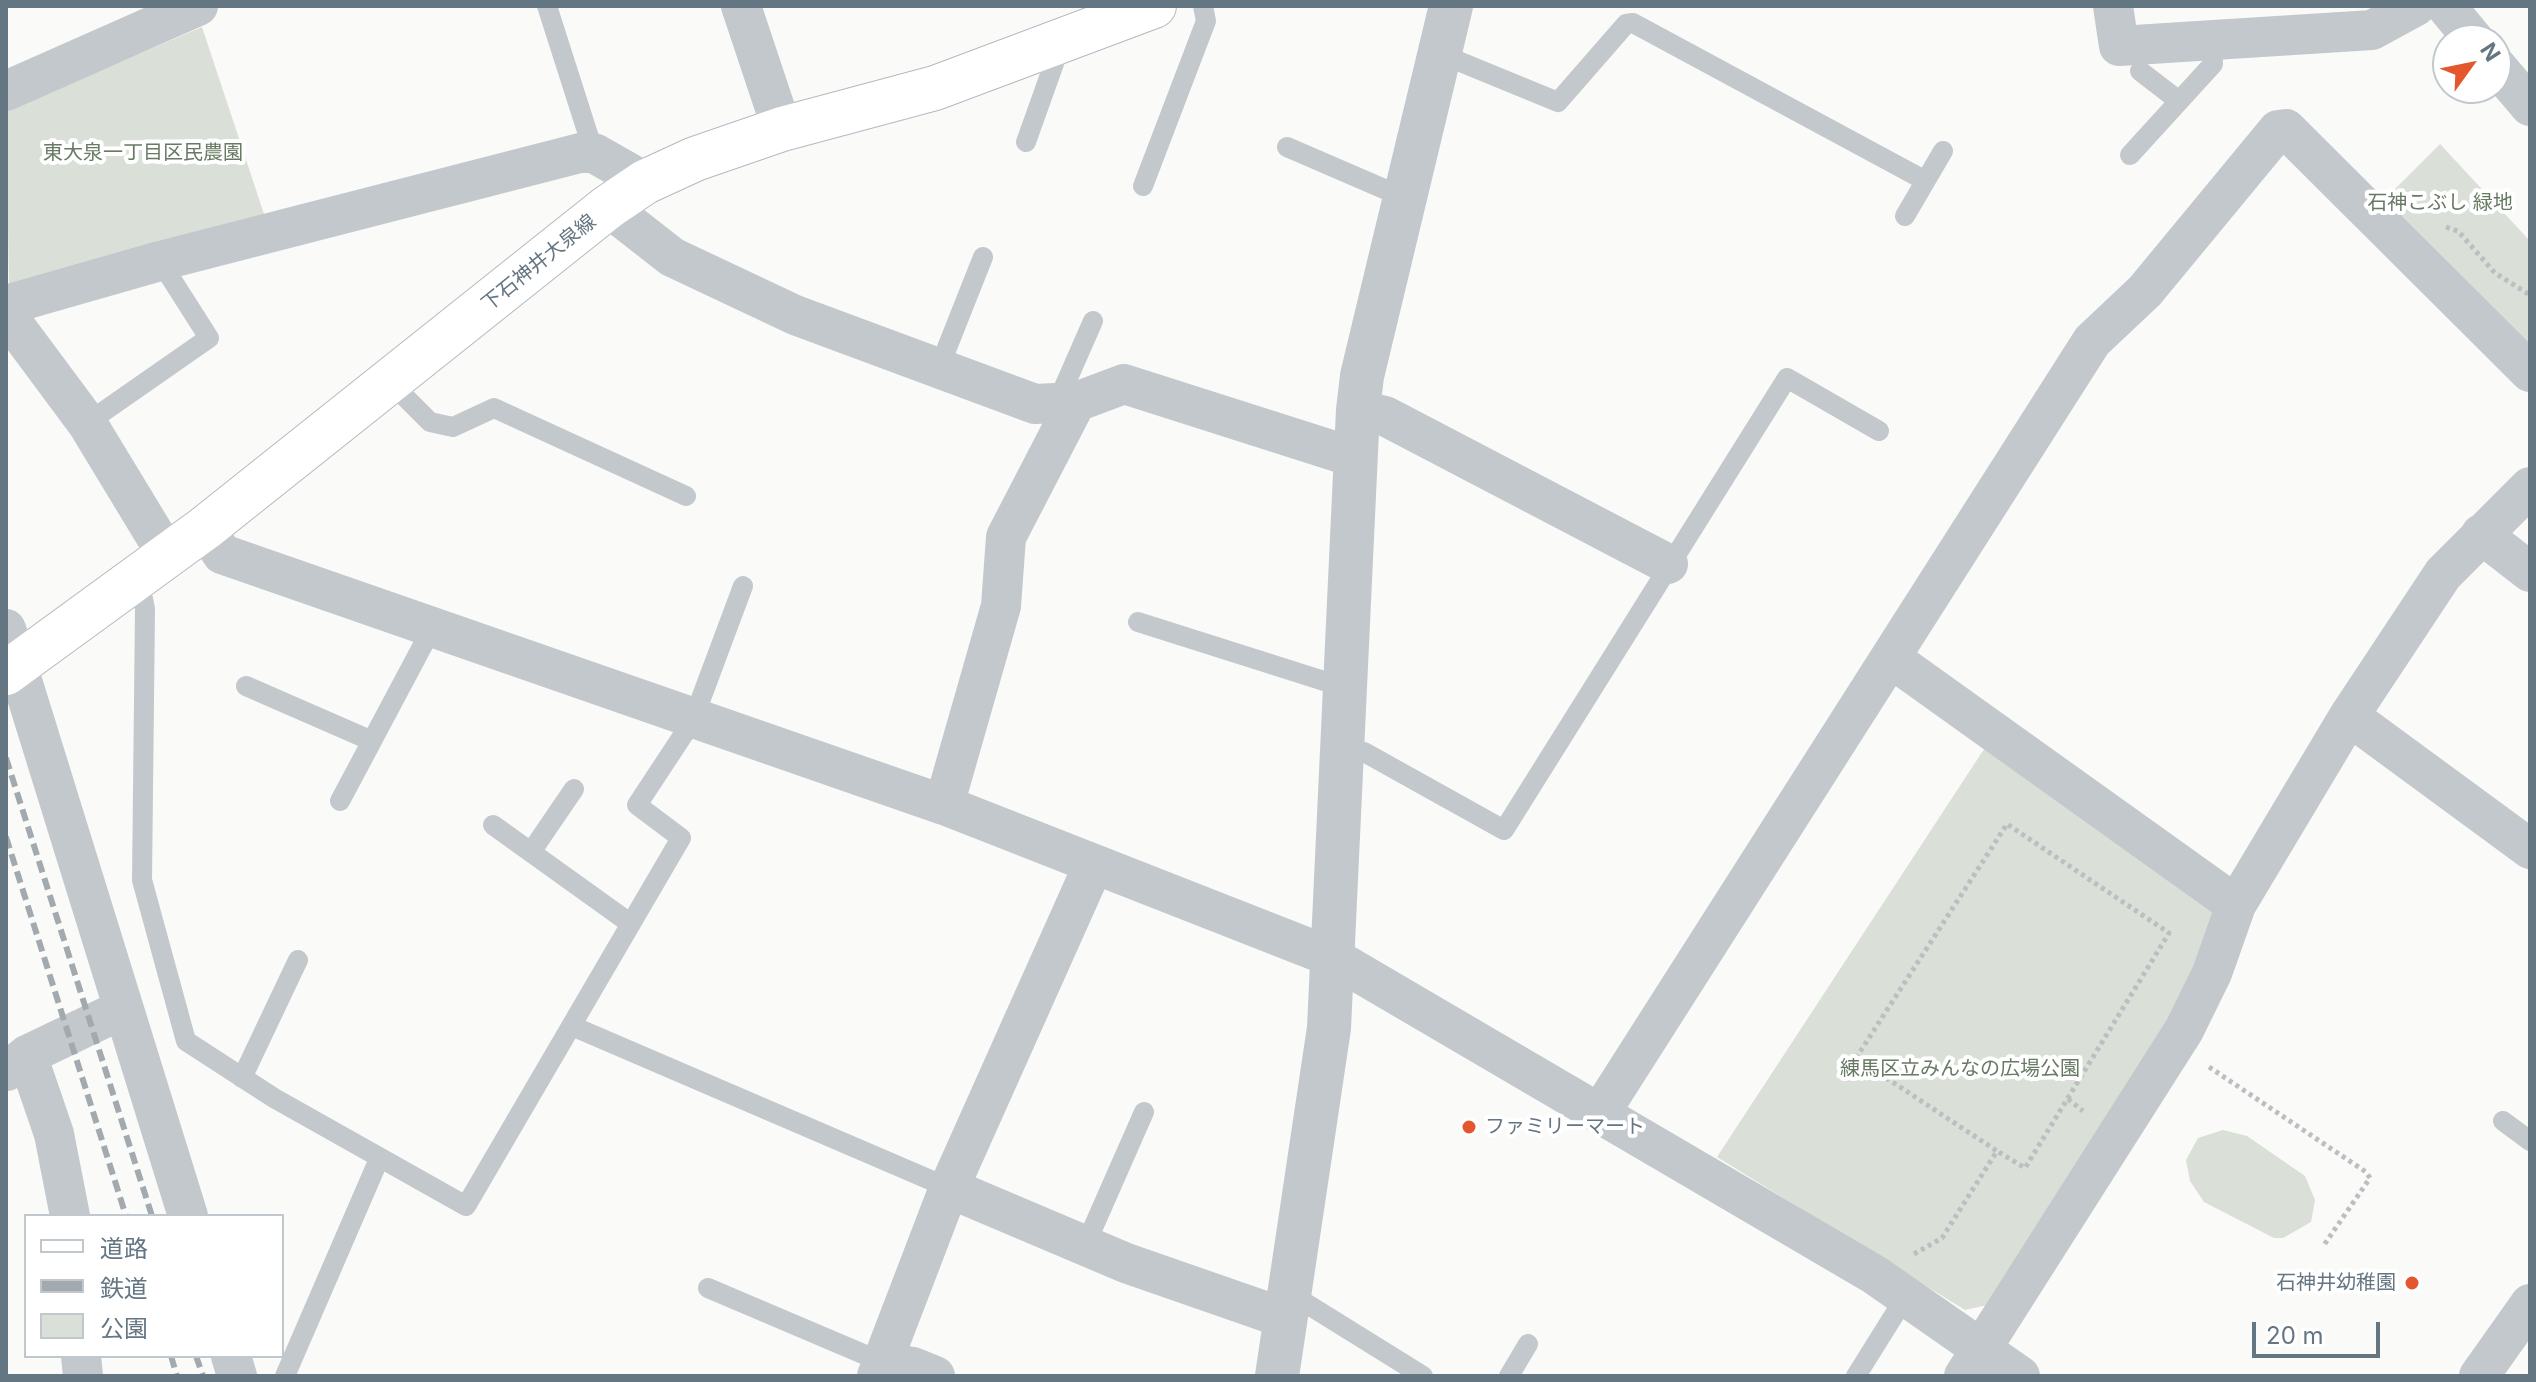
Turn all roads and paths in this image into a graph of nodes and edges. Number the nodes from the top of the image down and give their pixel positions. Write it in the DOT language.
graph roads {
  1 [pos="198,6"];
  2 [pos="547,6"];
  3 [pos="741,6"];
  4 [pos="1154,6"];
  5 [pos="1203,6"];
  6 [pos="1451,6"];
  7 [pos="2113,6"];
  8 [pos="2416,6"];
  9 [pos="2446,6"];
  10 [pos="2461,24"];
  11 [pos="1063,39"];
  12 [pos="2212,39"];
  13 [pos="1441,54"];
  14 [pos="2140,71"];
  15 [pos="2512,85"];
  16 [pos="6,91"];
  17 [pos="2179,101"];
  18 [pos="2530,106"];
  19 [pos="782,129"];
  20 [pos="1026,142"];
  21 [pos="1287,147"];
  22 [pos="1943,151"];
  23 [pos="594,153"];
  24 [pos="2130,155"];
  25 [pos="1924,180"];
  26 [pos="645,182"];
  27 [pos="1143,186"];
  28 [pos="1405,198"];
  29 [pos="608,207"];
  30 [pos="1905,216"];
  31 [pos="983,257"];
  32 [pos="160,261"];
  33 [pos="6,305"];
  34 [pos="6,314"];
  35 [pos="1093,321"];
  36 [pos="939,368"];
  37 [pos="2530,372"];
  38 [pos="390,382"];
  39 [pos="1066,402"];
  40 [pos="1358,410"];
  41 [pos="87,423"];
  42 [pos="1879,431"];
  43 [pos="1353,457"];
  44 [pos="2530,487"];
  45 [pos="686,496"];
  46 [pos="205,528"];
  47 [pos="2481,534"];
  48 [pos="167,555"];
  49 [pos="1668,564"];
  50 [pos="2530,572"];
  51 [pos="129,582"];
  52 [pos="743,586"];
  53 [pos="1138,622"];
  54 [pos="432,628"];
  55 [pos="10,656"];
  56 [pos="1892,659"];
  57 [pos="246,686"];
  58 [pos="1343,687"];
  59 [pos="2349,716"];
  60 [pos="693,720"];
  61 [pos="372,741"];
  62 [pos="1341,747"];
  63 [pos="574,789"];
  64 [pos="340,801"];
  65 [pos="944,805"];
  66 [pos="493,825"];
  67 [pos="2530,849"];
  68 [pos="531,852"];
  69 [pos="1093,866"];
  70 [pos="2236,905"];
  71 [pos="631,924"];
  72 [pos="1334,958"];
  73 [pos="298,960"];
  74 [pos="123,1009"];
  75 [pos="572,1026"];
  76 [pos="16,1063"];
  77 [pos="2204,1067"];
  78 [pos="242,1078"];
  79 [pos="1144,1112"];
  80 [pos="1600,1113"];
  81 [pos="2503,1121"];
  82 [pos="2530,1141"];
  83 [pos="1997,1151"];
  84 [pos="379,1159"];
  85 [pos="949,1188"];
  86 [pos="70,1214"];
  87 [pos="187,1214"];
  88 [pos="2324,1245"];
  89 [pos="1085,1246"];
  90 [pos="1890,1286"];
  91 [pos="708,1288"];
  92 [pos="2530,1304"];
  93 [pos="1289,1307"];
  94 [pos="1528,1344"];
  95 [pos="1973,1362"];
  96 [pos="880,1369"];
  97 [pos="285,1376"];
  98 [pos="935,1376"];
  99 [pos="1277,1376"];
  100 [pos="1423,1376"];
  101 [pos="1509,1376"];
  102 [pos="1856,1376"];
  103 [pos="2020,1376"];
  104 [pos="2479,1376"];
  1 -- 16 [label="street"];
  2 -- 23 [label="lane"];
  3 -- 19 [label="street"];
  4 -- 11 [label="main road, 下石神井大泉線"];
  5 -- 27 [label="lane"];
  6 -- 13 [label="street"];
  7 -- 12 [label="street"];
  8 -- 12 [label="street"];
  9 -- 10 [label="street"];
  11 -- 19 [label="main road, 下石神井大泉線"];
  11 -- 20 [label="lane"];
  12 -- 17 [label="lane"];
  13 -- 25 [label="lane"];
  13 -- 28 [label="street"];
  14 -- 17 [label="lane"];
  15 -- 18 [label="street"];
  17 -- 24 [label="lane"];
  19 -- 26 [label="main road, 下石神井大泉線"];
  21 -- 28 [label="lane"];
  22 -- 25 [label="lane"];
  23 -- 26 [label="street"];
  23 -- 32 [label="street"];
  25 -- 30 [label="lane"];
  26 -- 29 [label="main road, 下石神井大泉線"];
  28 -- 40 [label="street"];
  29 -- 36 [label="street"];
  29 -- 38 [label="main road, 下石神井大泉線"];
  31 -- 36 [label="lane"];
  32 -- 33 [label="street"];
  32 -- 41 [label="lane"];
  34 -- 41 [label="street"];
  35 -- 39 [label="lane"];
  36 -- 39 [label="street"];
  37 -- 56 [label="street"];
  38 -- 45 [label="lane"];
  38 -- 46 [label="main road, 下石神井大泉線"];
  39 -- 43 [label="street"];
  39 -- 65 [label="street"];
  40 -- 43 [label="street"];
  40 -- 49 [label="street"];
  41 -- 48 [label="street"];
  42 -- 49 [label="lane"];
  43 -- 58 [label="street"];
  44 -- 47 [label="street"];
  46 -- 48 [label="main road, 下石神井大泉線"];
  46 -- 54 [label="street"];
  47 -- 50 [label="street"];
  47 -- 59 [label="street"];
  48 -- 51 [label="main road, 下石神井大泉線"];
  49 -- 62 [label="lane"];
  51 -- 55 [label="main road, 下石神井大泉線"];
  51 -- 78 [label="lane"];
  52 -- 60 [label="lane"];
  53 -- 58 [label="lane"];
  54 -- 60 [label="street"];
  54 -- 61 [label="lane"];
  55 -- 74 [label="street"];
  56 -- 70 [label="street"];
  56 -- 80 [label="street"];
  57 -- 61 [label="lane"];
  58 -- 62 [label="street"];
  59 -- 67 [label="street"];
  59 -- 70 [label="street"];
  60 -- 65 [label="street"];
  60 -- 71 [label="lane"];
  61 -- 64 [label="lane"];
  62 -- 72 [label="street"];
  63 -- 68 [label="lane"];
  65 -- 69 [label="street"];
  66 -- 68 [label="lane"];
  68 -- 71 [label="lane"];
  69 -- 72 [label="street"];
  69 -- 85 [label="street"];
  70 -- 95 [label="street"];
  71 -- 75 [label="lane"];
  72 -- 80 [label="street"];
  72 -- 93 [label="street"];
  73 -- 78 [label="lane"];
  74 -- 76 [label="street"];
  74 -- 87 [label="street"];
  75 -- 84 [label="lane"];
  75 -- 85 [label="lane"];
  76 -- 86 [label="street"];
  77 -- 88 [label="path"];
  78 -- 84 [label="lane"];
  79 -- 89 [label="lane"];
  80 -- 90 [label="street"];
  81 -- 82 [label="lane"];
  83 -- 83 [label="path"];
  83 -- 90 [label="path"];
  84 -- 97 [label="lane"];
  85 -- 89 [label="street"];
  85 -- 96 [label="street"];
  89 -- 93 [label="street"];
  90 -- 95 [label="street"];
  90 -- 102 [label="lane"];
  91 -- 96 [label="lane"];
  92 -- 104 [label="street"];
  93 -- 99 [label="street"];
  93 -- 100 [label="lane"];
  94 -- 101 [label="lane"];
  95 -- 103 [label="street"];
  96 -- 98 [label="street"];
}
